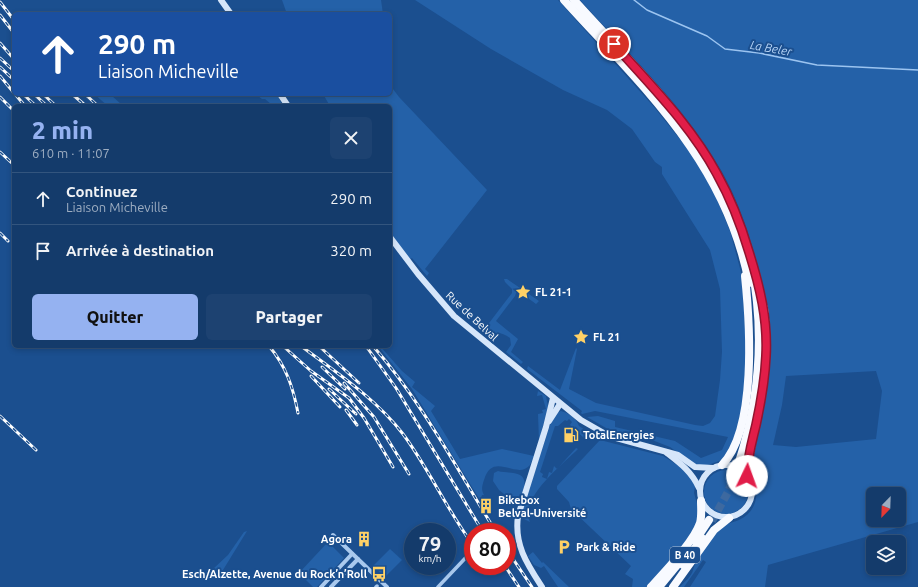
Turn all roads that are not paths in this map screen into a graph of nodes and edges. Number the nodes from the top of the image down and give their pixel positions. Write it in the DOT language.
graph roads {
  1 [pos="221,0"];
  2 [pos="564,0"];
  3 [pos="574,0"];
  4 [pos="230,12"];
  5 [pos="392,240"];
  6 [pos="746,254"];
  7 [pos="553,398"];
  8 [pos="560,404"];
  9 [pos="571,412"];
  10 [pos="555,413"];
  11 [pos="546,427"];
  12 [pos="662,450"];
  13 [pos="738,461"];
  14 [pos="722,465"];
  15 [pos="712,468"];
  16 [pos="747,476"];
  17 [pos="699,488"];
  18 [pos="701,501"];
  19 [pos="729,518"];
  20 [pos="333,536"];
  21 [pos="352,554"];
  22 [pos="358,559"];
  23 [pos="464,559"];
  24 [pos="321,587"];
  25 [pos="332,587"];
  26 [pos="387,587"];
  27 [pos="437,587"];
  28 [pos="542,587"];
  29 [pos="651,587"];
  30 [pos="659,587"];
  31 [pos="664,587"];
  32 [pos="673,587"];
  1 -- 4 [label="main road"];
  2 -- 6 [label="highway"];
  3 -- 6 [label="highway"];
  5 -- 7 [label="main road, Rue de Belval"];
  6 -- 13 [label="highway"];
  6 -- 14 [label="highway"];
  6 -- 16 [label="highway"];
  7 -- 8 [label="main road, Rue de Belval"];
  7 -- 11 [label="main road"];
  8 -- 9 [label="main road, Rue de Belval"];
  8 -- 10 [label="main road"];
  9 -- 10 [label="main road"];
  9 -- 12 [label="main road, Rue de Belval"];
  10 -- 11 [label="main road"];
  11 -- 28 [label="main road"];
  12 -- 15 [label="main road"];
  12 -- 17 [label="main road"];
  14 -- 15 [label="main road"];
  14 -- 16 [label="main road"];
  15 -- 17 [label="main road"];
  16 -- 19 [label="main road"];
  17 -- 18 [label="main road"];
  18 -- 19 [label="main road"];
  18 -- 29 [label="highway, B 40"];
  19 -- 32 [label="highway, B 40"];
  20 -- 21 [label="street"];
  21 -- 22 [label="street"];
  21 -- 24 [label="street"];
  22 -- 25 [label="street"];
  22 -- 26 [label="street"];
  23 -- 27 [label="street"];
  30 -- 31 [label="highway, B 40"];
}
